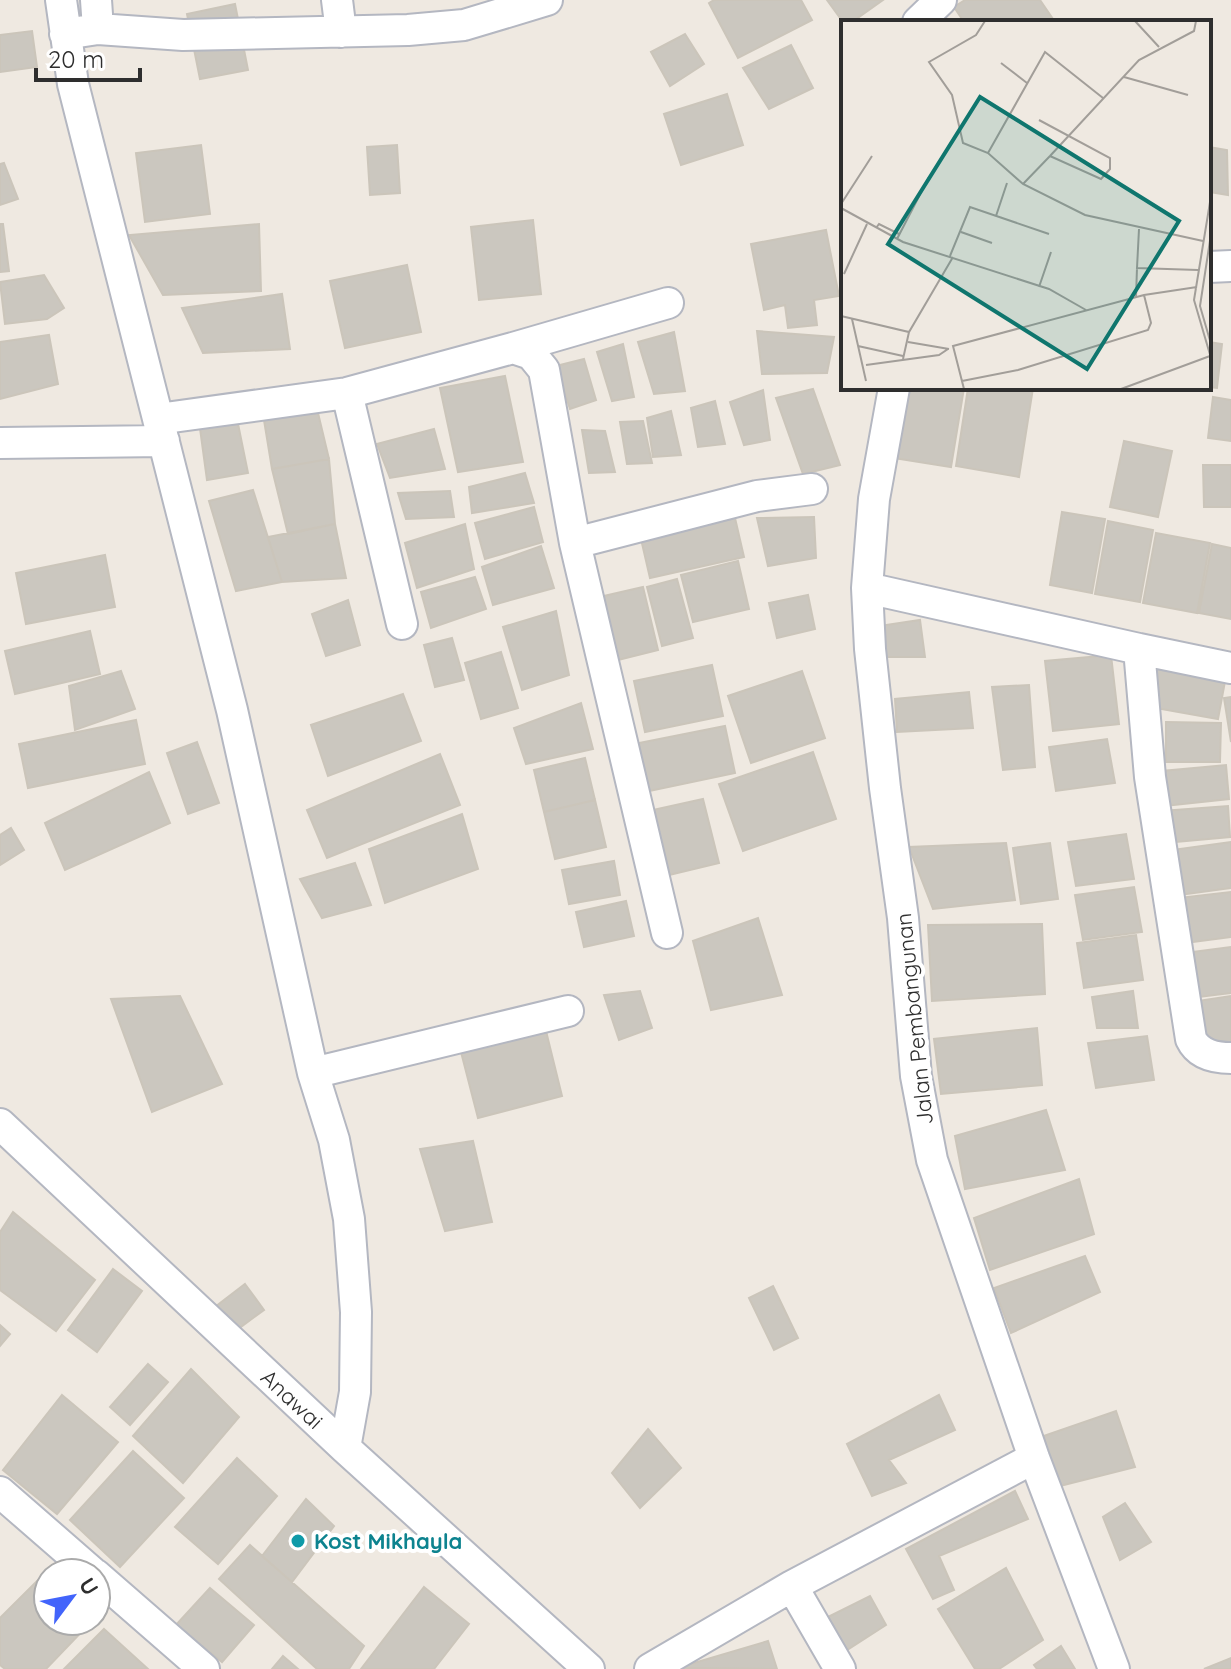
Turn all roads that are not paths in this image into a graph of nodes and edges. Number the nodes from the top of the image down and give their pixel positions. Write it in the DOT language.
graph roads {
  1 [pos="61,0"];
  2 [pos="337,0"];
  3 [pos="547,0"];
  4 [pos="941,0"];
  5 [pos="97,14"];
  6 [pos="920,20"];
  7 [pos="341,32"];
  8 [pos="65,34"];
  9 [pos="1231,266"];
  10 [pos="1211,267"];
  11 [pos="668,303"];
  12 [pos="513,348"];
  13 [pos="894,390"];
  14 [pos="347,393"];
  15 [pos="161,430"];
  16 [pos="0,443"];
  17 [pos="812,489"];
  18 [pos="575,543"];
  19 [pos="867,588"];
  20 [pos="402,624"];
  21 [pos="1139,649"];
  22 [pos="1231,668"];
  23 [pos="667,933"];
  24 [pos="568,1011"];
  25 [pos="1231,1058"];
  26 [pos="313,1073"];
  27 [pos="0,1124"];
  28 [pos="345,1448"];
  29 [pos="1034,1458"];
  30 [pos="0,1492"];
  31 [pos="75,1557"];
  32 [pos="792,1586"];
  33 [pos="112,1589"];
  34 [pos="204,1669"];
  35 [pos="589,1669"];
  36 [pos="650,1669"];
  37 [pos="840,1669"];
  38 [pos="1114,1669"];
  1 -- 8 [label="street"];
  2 -- 7 [label="street"];
  3 -- 7 [label="street"];
  4 -- 6 [label="street"];
  5 -- 7 [label="street"];
  5 -- 8 [label="street"];
  8 -- 15 [label="street"];
  9 -- 10 [label="street"];
  11 -- 12 [label="street"];
  12 -- 14 [label="street"];
  12 -- 18 [label="street"];
  13 -- 19 [label="street, Jalan Pembangunan"];
  14 -- 15 [label="street"];
  14 -- 20 [label="street"];
  15 -- 16 [label="street"];
  15 -- 26 [label="street"];
  17 -- 18 [label="street"];
  18 -- 23 [label="street"];
  19 -- 21 [label="street"];
  19 -- 29 [label="street, Jalan Pembangunan"];
  21 -- 22 [label="street"];
  21 -- 25 [label="street"];
  24 -- 26 [label="street"];
  26 -- 28 [label="street"];
  27 -- 28 [label="street, Anawai"];
  28 -- 35 [label="street, Anawai"];
  29 -- 32 [label="street"];
  29 -- 38 [label="street, Jalan Pembangunan"];
  30 -- 31 [label="street"];
  32 -- 36 [label="street"];
  32 -- 37 [label="street"];
  33 -- 34 [label="street"];
}
